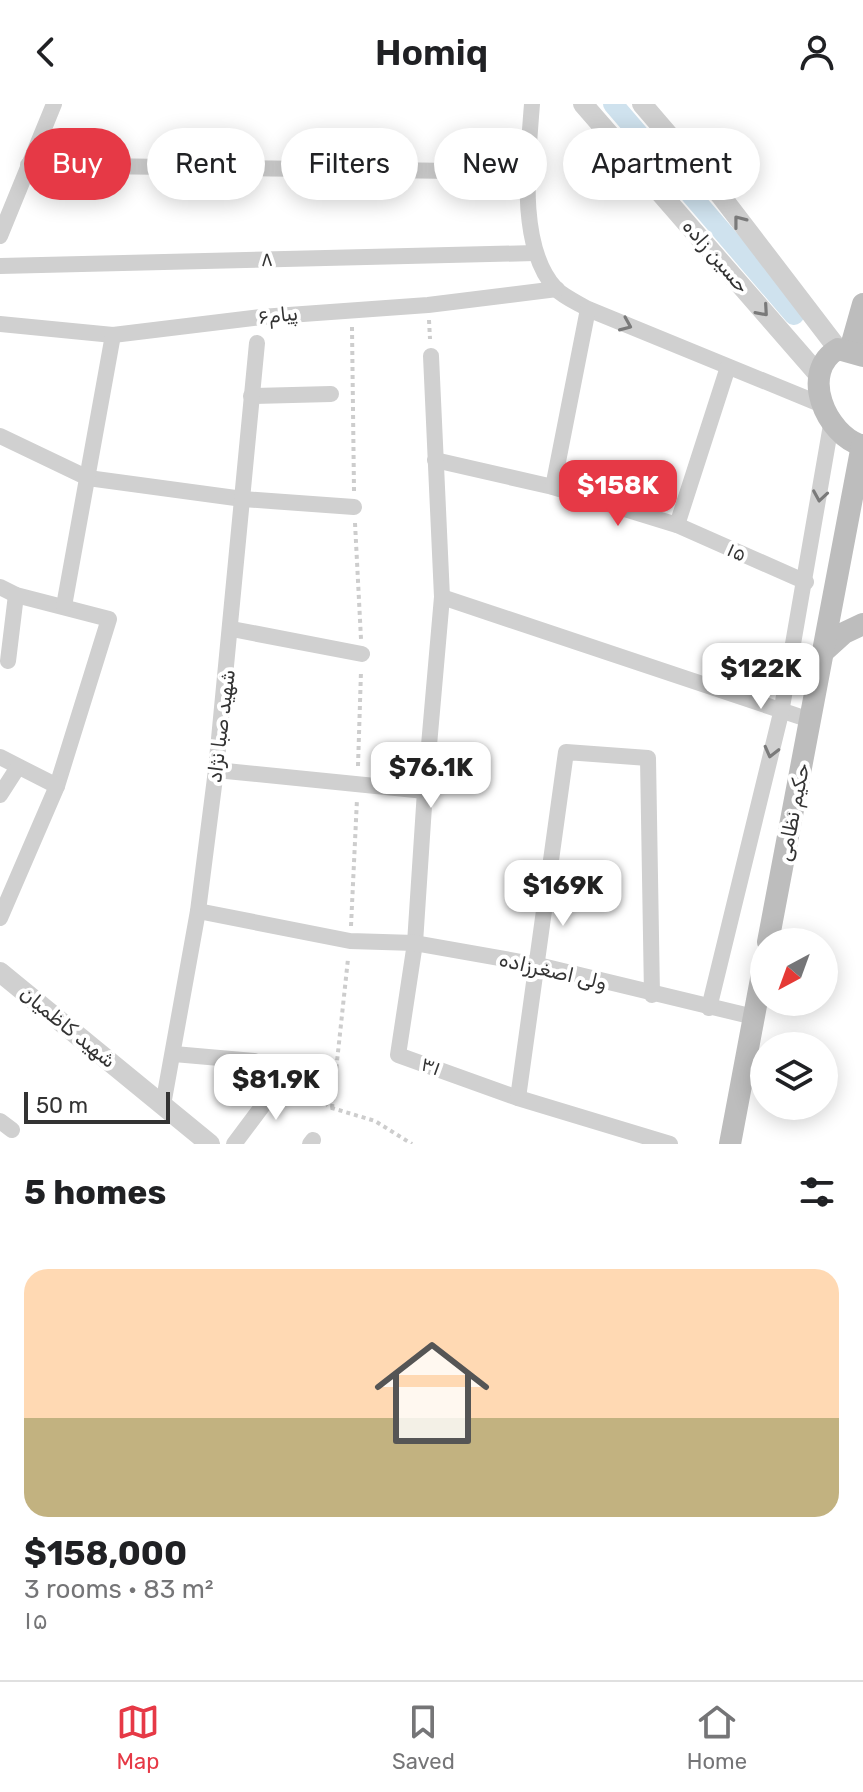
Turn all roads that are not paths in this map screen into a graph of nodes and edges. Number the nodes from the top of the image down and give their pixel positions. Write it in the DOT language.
graph roads {
  1 [pos="54,104"];
  2 [pos="532,104"];
  3 [pos="583,104"];
  4 [pos="642,104"];
  5 [pos="44,128"];
  6 [pos="530,128"];
  7 [pos="131,166"];
  8 [pos="434,171"];
  9 [pos="24,175"];
  10 [pos="530,200"];
  11 [pos="2,227"];
  12 [pos="535,253"];
  13 [pos="0,266"];
  14 [pos="557,289"];
  15 [pos="863,304"];
  16 [pos="588,309"];
  17 [pos="0,324"];
  18 [pos="113,335"];
  19 [pos="257,343"];
  20 [pos="851,352"];
  21 [pos="431,356"];
  22 [pos="728,367"];
  23 [pos="817,373"];
  24 [pos="331,394"];
  25 [pos="251,396"];
  26 [pos="828,413"];
  27 [pos="0,436"];
  28 [pos="863,446"];
  29 [pos="435,460"];
  30 [pos="88,478"];
  31 [pos="553,487"];
  32 [pos="243,499"];
  33 [pos="354,507"];
  34 [pos="677,525"];
  35 [pos="806,582"];
  36 [pos="0,587"];
  37 [pos="16,595"];
  38 [pos="442,597"];
  39 [pos="64,606"];
  40 [pos="863,624"];
  41 [pos="232,629"];
  42 [pos="823,652"];
  43 [pos="362,654"];
  44 [pos="8,661"];
  45 [pos="781,713"];
  46 [pos="810,720"];
  47 [pos="0,757"];
  48 [pos="18,767"];
  49 [pos="216,770"];
  50 [pos="57,786"];
  51 [pos="425,791"];
  52 [pos="0,795"];
  53 [pos="198,911"];
  54 [pos="0,918"];
  55 [pos="771,928"];
  56 [pos="415,943"];
  57 [pos="538,965"];
  58 [pos="0,972"];
  59 [pos="652,995"];
  60 [pos="709,1008"];
  61 [pos="754,1017"];
  62 [pos="174,1054"];
  63 [pos="518,1098"];
  64 [pos="163,1105"];
  65 [pos="210,1144"];
  66 [pos="234,1144"];
  67 [pos="670,1144"];
  68 [pos="730,1144"];
  1 -- 5 [label="street"];
  2 -- 6 [label="street"];
  3 -- 23 [label="street, حسین زاده, one-way"];
  20 -- 4 [label="street, حسین زاده, one-way"];
  7 -- 8 [label="street"];
  9 -- 11 [label="street"];
  10 -- 12 [label="street"];
  12 -- 13 [label="street, ۸"];
  12 -- 14 [label="street"];
  14 -- 16 [label="street"];
  14 -- 18 [label="street, ۶پیام"];
  15 -- 20 [label="main road"];
  16 -- 22 [label="street, one-way"];
  16 -- 31 [label="street"];
  17 -- 18 [label="street, ۶پیام"];
  18 -- 30 [label="street"];
  19 -- 25 [label="street, شهید صبا نژاد"];
  20 -- 23 [label="main road"];
  21 -- 29 [label="street, ۳۱"];
  22 -- 26 [label="street"];
  22 -- 34 [label="street"];
  23 -- 26 [label="main road"];
  24 -- 25 [label="street"];
  25 -- 32 [label="street, شهید صبا نژاد"];
  26 -- 28 [label="main road"];
  26 -- 35 [label="street, one-way"];
  27 -- 30 [label="street"];
  28 -- 42 [label="main road, حکیم نظامی"];
  29 -- 31 [label="street, ۱۵"];
  29 -- 38 [label="street, ۳۱"];
  30 -- 32 [label="street"];
  30 -- 39 [label="street"];
  31 -- 34 [label="street, ۱۵"];
  32 -- 33 [label="street"];
  32 -- 41 [label="street, شهید صبا نژاد"];
  34 -- 35 [label="street, ۱۵"];
  35 -- 45 [label="street"];
  36 -- 37 [label="street"];
  37 -- 39 [label="street"];
  37 -- 44 [label="street"];
  38 -- 45 [label="street"];
  38 -- 51 [label="street, ۳۱"];
  39 -- 50 [label="street"];
  40 -- 42 [label="main road"];
  41 -- 43 [label="street"];
  41 -- 49 [label="street, شهید صبا نژاد"];
  42 -- 46 [label="main road, حکیم نظامی"];
  45 -- 46 [label="street"];
  45 -- 60 [label="street, one-way"];
  46 -- 55 [label="main road, حکیم نظامی"];
  47 -- 48 [label="street"];
  48 -- 50 [label="street"];
  48 -- 52 [label="street"];
  49 -- 51 [label="street"];
  49 -- 53 [label="street, شهید صبا نژاد"];
  50 -- 54 [label="street"];
  51 -- 56 [label="street, ۳۱"];
  53 -- 56 [label="street, ولی اصغرزاده"];
  53 -- 62 [label="street, شهید صبا نژاد"];
  56 -- 57 [label="street, ولی اصغرزاده"];
  56 -- 63 [label="street, ۳۱"];
  57 -- 59 [label="street, ولی اصغرزاده"];
  57 -- 59 [label="street"];
  57 -- 63 [label="street"];
  58 -- 64 [label="street, شهید کاظمیان"];
  59 -- 60 [label="street, ولی اصغرزاده"];
  60 -- 61 [label="street, ولی اصغرزاده"];
  61 -- 68 [label="main road"];
  62 -- 64 [label="street, شهید صبا نژاد"];
  62 -- 66 [label="street"];
  63 -- 67 [label="street, ۳۱"];
  64 -- 65 [label="street, شهید کاظمیان"];
}
